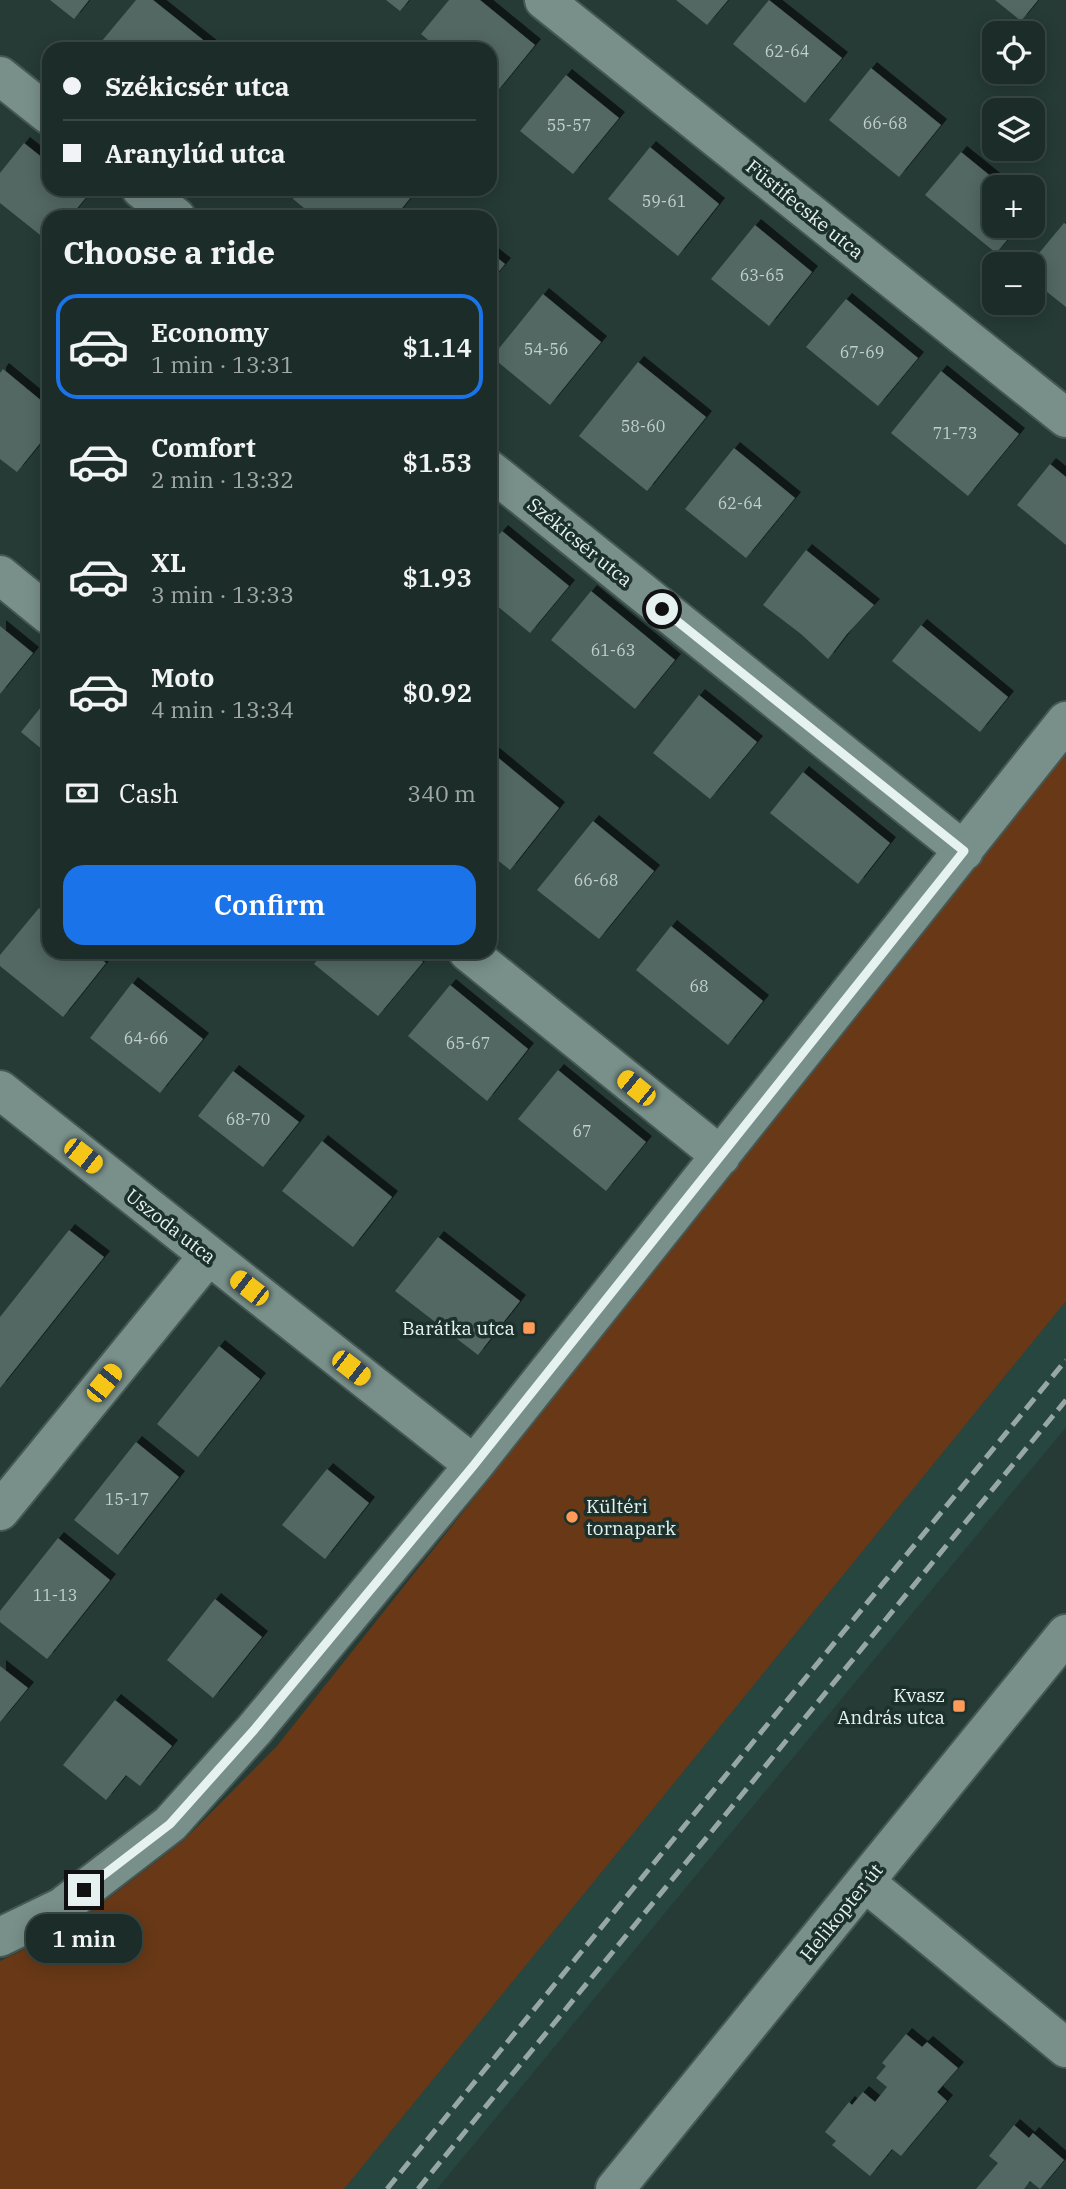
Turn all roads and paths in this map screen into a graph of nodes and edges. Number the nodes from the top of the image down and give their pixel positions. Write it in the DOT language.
graph roads {
  1 [pos="544,0"];
  2 [pos="0,76"];
  3 [pos="42,109"];
  4 [pos="150,196"];
  5 [pos="167,210"];
  6 [pos="1066,418"];
  7 [pos="497,476"];
  8 [pos="0,575"];
  9 [pos="42,609"];
  10 [pos="1066,721"];
  11 [pos="964,851"];
  12 [pos="477,959"];
  13 [pos="0,1090"];
  14 [pos="721,1156"];
  15 [pos="208,1256"];
  16 [pos="474,1465"];
  17 [pos="0,1511"];
  18 [pos="1066,1634"];
  19 [pos="865,1882"];
  20 [pos="0,1937"];
  21 [pos="1066,2048"];
  22 [pos="615,2189"];
  1 -- 6 [label="street, Füstifecske utca"];
  2 -- 3 [label="street"];
  4 -- 5 [label="street"];
  7 -- 11 [label="street, Székicsér utca"];
  8 -- 9 [label="street"];
  10 -- 11 [label="street"];
  11 -- 14 [label="street"];
  12 -- 14 [label="street"];
  13 -- 15 [label="street, Uszoda utca"];
  14 -- 16 [label="street"];
  15 -- 16 [label="street, Uszoda utca"];
  15 -- 17 [label="street"];
  16 -- 20 [label="street"];
  18 -- 19 [label="street, Helikopter út"];
  19 -- 21 [label="street"];
  19 -- 22 [label="street, Helikopter út"];
}
